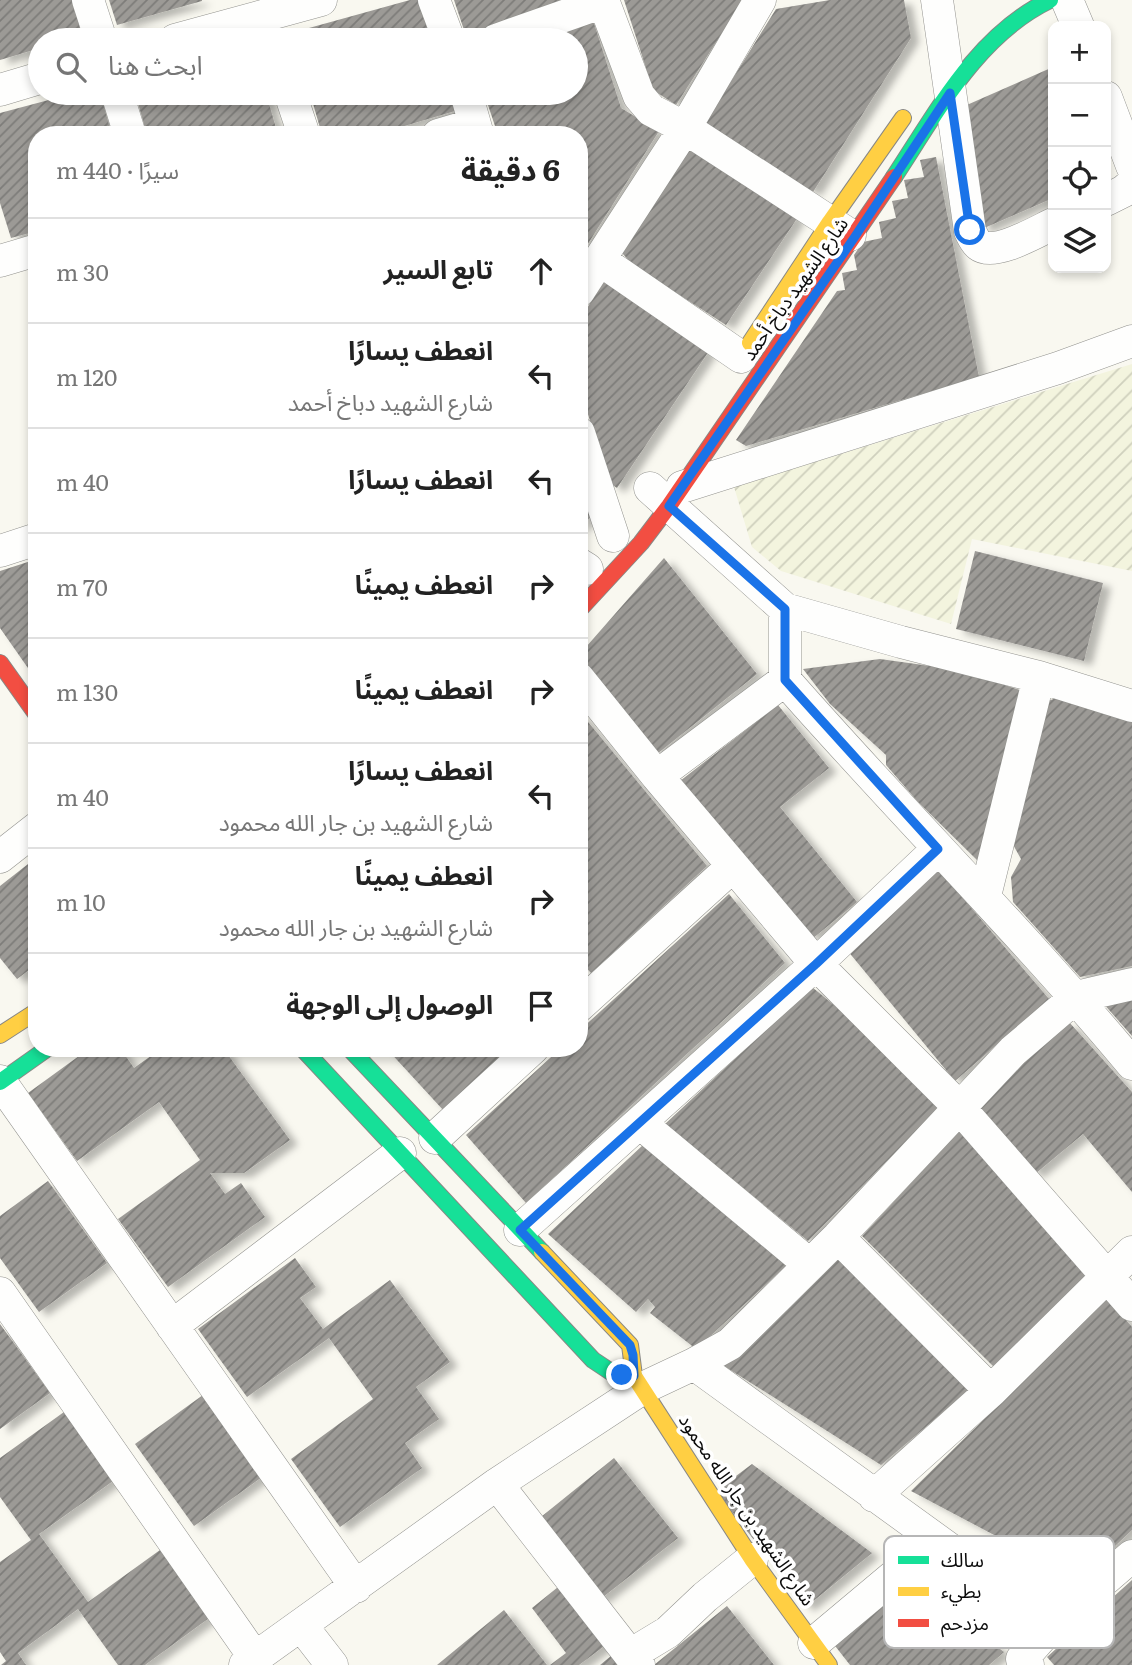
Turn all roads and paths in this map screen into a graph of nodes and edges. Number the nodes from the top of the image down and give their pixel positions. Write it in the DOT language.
graph roads {
  1 [pos="88,0"];
  2 [pos="321,0"];
  3 [pos="434,0"];
  4 [pos="760,0"];
  5 [pos="937,0"];
  6 [pos="1050,0"];
  7 [pos="1068,0"];
  8 [pos="603,1"];
  9 [pos="267,19"];
  10 [pos="1076,21"];
  11 [pos="97,28"];
  12 [pos="228,28"];
  13 [pos="444,28"];
  14 [pos="529,28"];
  15 [pos="947,67"];
  16 [pos="28,82"];
  17 [pos="0,90"];
  18 [pos="914,102"];
  19 [pos="121,105"];
  20 [pos="294,105"];
  21 [pos="470,105"];
  22 [pos="1111,110"];
  23 [pos="127,126"];
  24 [pos="301,126"];
  25 [pos="476,126"];
  26 [pos="685,128"];
  27 [pos="1132,166"];
  28 [pos="1132,184"];
  29 [pos="1111,198"];
  30 [pos="1048,226"];
  31 [pos="842,230"];
  32 [pos="28,253"];
  33 [pos="600,260"];
  34 [pos="0,261"];
  35 [pos="588,277"];
  36 [pos="1132,341"];
  37 [pos="737,362"];
  38 [pos="588,489"];
  39 [pos="660,491"];
  40 [pos="28,542"];
  41 [pos="0,551"];
  42 [pos="598,552"];
  43 [pos="588,600"];
  44 [pos="785,609"];
  45 [pos="0,663"];
  46 [pos="1040,677"];
  47 [pos="785,680"];
  48 [pos="588,690"];
  49 [pos="28,702"];
  50 [pos="1132,706"];
  51 [pos="657,776"];
  52 [pos="28,835"];
  53 [pos="938,849"];
  54 [pos="0,857"];
  55 [pos="733,866"];
  56 [pos="985,896"];
  57 [pos="816,964"];
  58 [pos="1132,984"];
  59 [pos="588,991"];
  60 [pos="1076,997"];
  61 [pos="35,1057"];
  62 [pos="310,1057"];
  63 [pos="358,1057"];
  64 [pos="523,1057"];
  65 [pos="1132,1064"];
  66 [pos="0,1082"];
  67 [pos="958,1106"];
  68 [pos="640,1123"];
  69 [pos="435,1138"];
  70 [pos="400,1153"];
  71 [pos="520,1230"];
  72 [pos="838,1237"];
  73 [pos="1132,1252"];
  74 [pos="809,1264"];
  75 [pos="1107,1277"];
  76 [pos="0,1293"];
  77 [pos="1132,1305"];
  78 [pos="172,1326"];
  79 [pos="694,1364"];
  80 [pos="638,1382"];
  81 [pos="991,1391"];
  82 [pos="497,1485"];
  83 [pos="874,1496"];
  84 [pos="931,1536"];
  85 [pos="1132,1556"];
  86 [pos="752,1559"];
  87 [pos="1114,1571"];
  88 [pos="356,1587"];
  89 [pos="884,1593"];
  90 [pos="301,1625"];
  91 [pos="1034,1648"];
  92 [pos="822,1654"];
  93 [pos="635,1660"];
  94 [pos="250,1661"];
  95 [pos="1022,1663"];
  96 [pos="332,1665"];
  1 -- 11 [label="street"];
  2 -- 9 [label="street"];
  3 -- 13 [label="street"];
  4 -- 26 [label="street"];
  5 -- 15 [label="street"];
  6 -- 15 [label="street, شارع الشهيد دباخ أحمد"];
  7 -- 10 [label="street"];
  8 -- 14 [label="street"];
  8 -- 26 [label="street"];
  9 -- 12 [label="street"];
  15 -- 30 [label="street"];
  15 -- 31 [label="street, شارع الشهيد دباخ أحمد"];
  16 -- 17 [label="street"];
  18 -- 31 [label="street, شارع الشهيد دباخ أحمد"];
  19 -- 23 [label="street"];
  20 -- 24 [label="street"];
  21 -- 25 [label="street"];
  22 -- 27 [label="street"];
  26 -- 31 [label="street"];
  26 -- 33 [label="street"];
  28 -- 29 [label="street"];
  31 -- 37 [label="street, شارع الشهيد دباخ أحمد"];
  31 -- 39 [label="street, شارع الشهيد دباخ أحمد"];
  32 -- 34 [label="street"];
  33 -- 35 [label="street"];
  33 -- 37 [label="street"];
  36 -- 39 [label="street"];
  38 -- 42 [label="street"];
  39 -- 43 [label="street, شارع الشهيد دباخ أحمد"];
  39 -- 44 [label="street"];
  40 -- 41 [label="street"];
  44 -- 46 [label="street"];
  44 -- 47 [label="street"];
  45 -- 49 [label="street"];
  46 -- 50 [label="street"];
  46 -- 56 [label="street"];
  47 -- 51 [label="street"];
  47 -- 53 [label="street"];
  48 -- 51 [label="street"];
  51 -- 55 [label="street"];
  52 -- 54 [label="street"];
  53 -- 56 [label="street"];
  53 -- 57 [label="street"];
  55 -- 57 [label="street"];
  55 -- 59 [label="street"];
  56 -- 60 [label="street"];
  57 -- 67 [label="street"];
  57 -- 68 [label="street"];
  58 -- 60 [label="street"];
  60 -- 65 [label="street"];
  60 -- 67 [label="street"];
  61 -- 66 [label="street"];
  62 -- 70 [label="street"];
  63 -- 69 [label="street, شارع الشهيد بن جار الله محمود"];
  64 -- 69 [label="street"];
  66 -- 78 [label="street"];
  67 -- 72 [label="street"];
  67 -- 75 [label="street"];
  68 -- 71 [label="street"];
  68 -- 74 [label="street"];
  69 -- 71 [label="street, شارع الشهيد بن جار الله محمود"];
  70 -- 78 [label="street"];
  70 -- 80 [label="street"];
  71 -- 80 [label="street, شارع الشهيد بن جار الله محمود"];
  72 -- 74 [label="street"];
  72 -- 81 [label="street"];
  73 -- 75 [label="street"];
  74 -- 79 [label="street"];
  75 -- 77 [label="street"];
  75 -- 81 [label="street"];
  76 -- 94 [label="street"];
  78 -- 88 [label="street"];
  79 -- 80 [label="street"];
  79 -- 83 [label="street"];
  80 -- 82 [label="street"];
  80 -- 86 [label="street, شارع الشهيد بن جار الله محمود"];
  81 -- 83 [label="street"];
  82 -- 88 [label="street"];
  82 -- 93 [label="street"];
  83 -- 84 [label="street"];
  85 -- 87 [label="street"];
  86 -- 92 [label="street, شارع الشهيد بن جار الله محمود"];
  86 -- 93 [label="street"];
  88 -- 90 [label="street"];
  89 -- 92 [label="street"];
  90 -- 94 [label="street"];
  90 -- 96 [label="street"];
  91 -- 95 [label="street"];
}
